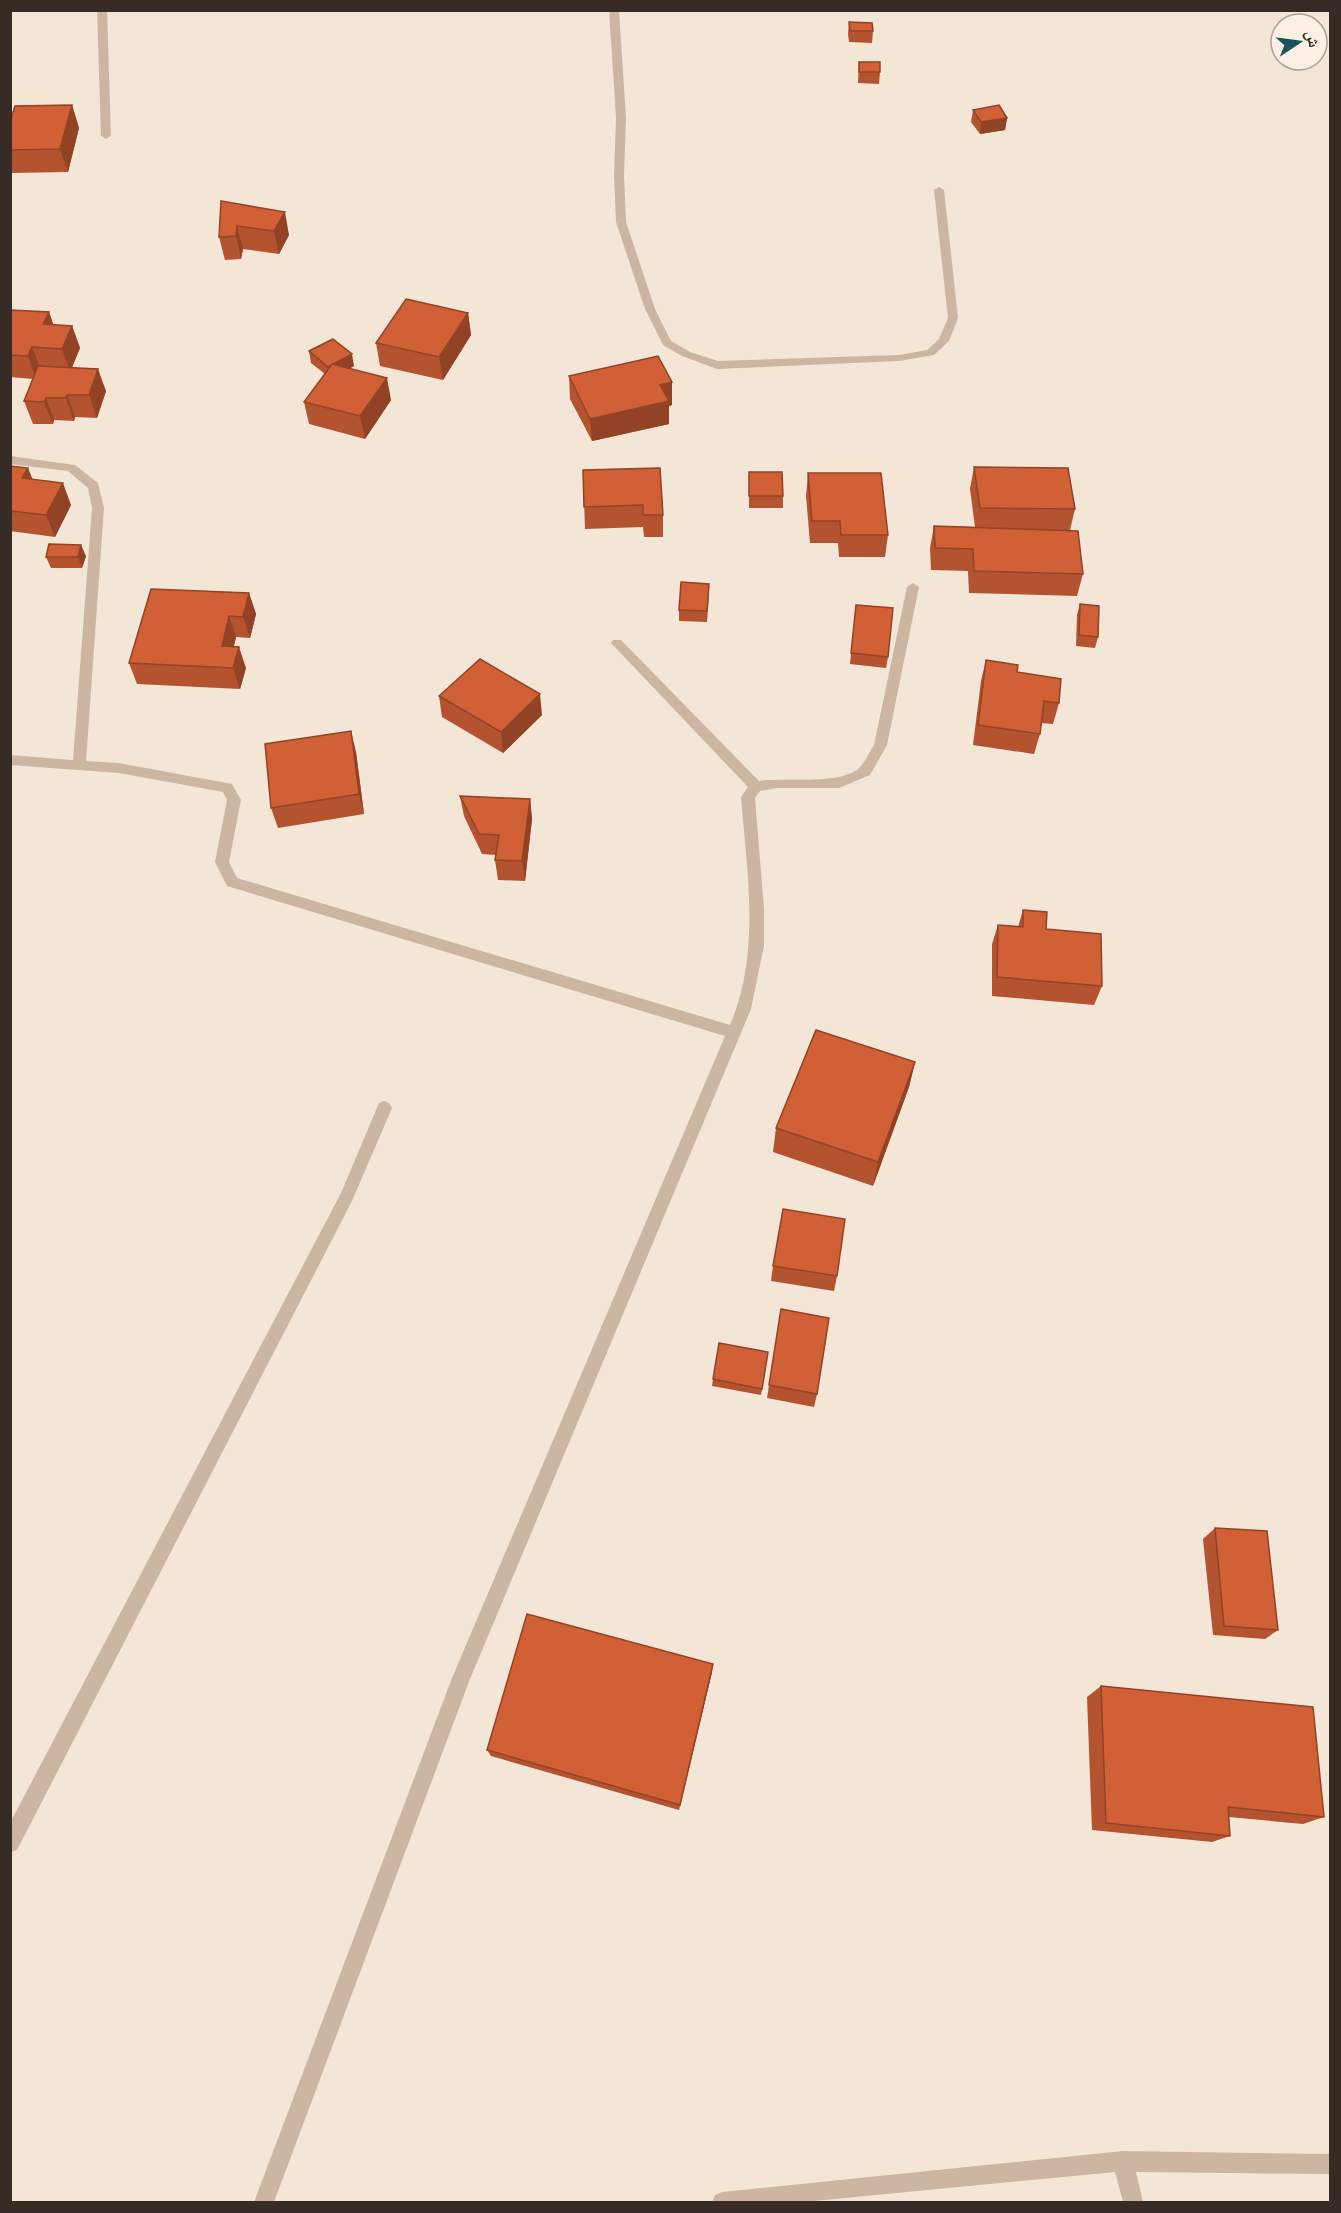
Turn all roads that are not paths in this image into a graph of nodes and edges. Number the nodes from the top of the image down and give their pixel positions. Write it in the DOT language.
graph roads {
  1 [pos="102,10"];
  2 [pos="614,10"];
  3 [pos="106,135"];
  4 [pos="939,190"];
  5 [pos="10,460"];
  6 [pos="913,588"];
  7 [pos="617,644"];
  8 [pos="10,760"];
  9 [pos="79,765"];
  10 [pos="756,786"];
  11 [pos="734,1032"];
  12 [pos="384,1108"];
  13 [pos="10,1843"];
  14 [pos="1124,2161"];
  15 [pos="1330,2164"];
  16 [pos="264,2202"];
  17 [pos="722,2202"];
  18 [pos="1133,2202"];
  1 -- 3 [label="street"];
  2 -- 4 [label="street"];
  5 -- 9 [label="street"];
  6 -- 10 [label="street"];
  7 -- 10 [label="street"];
  8 -- 9 [label="street"];
  9 -- 11 [label="street"];
  10 -- 11 [label="street"];
  11 -- 16 [label="street"];
  12 -- 13 [label="street"];
  14 -- 15 [label="street"];
  14 -- 17 [label="street"];
  14 -- 18 [label="street"];
}
